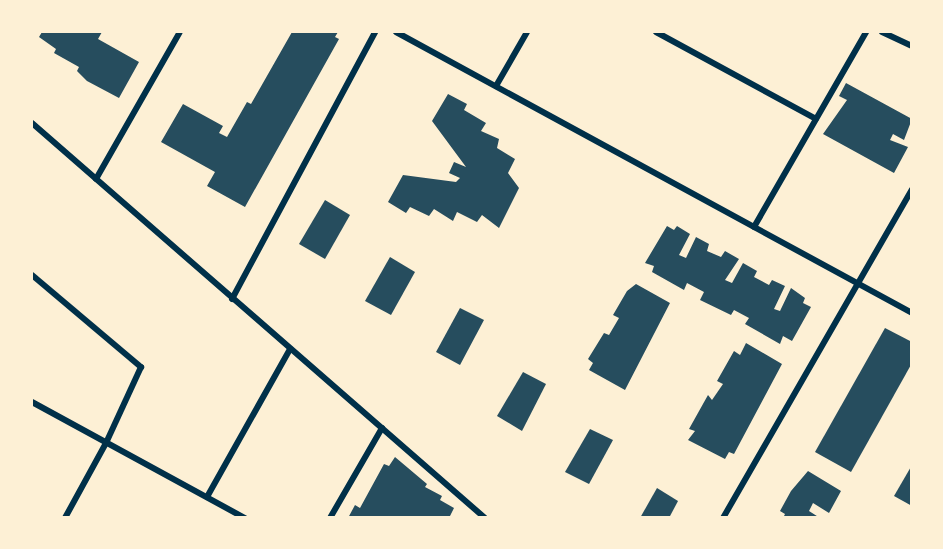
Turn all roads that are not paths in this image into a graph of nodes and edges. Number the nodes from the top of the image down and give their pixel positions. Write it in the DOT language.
graph roads {
  1 [pos="180,32"];
  2 [pos="375,32"];
  3 [pos="396,32"];
  4 [pos="527,32"];
  5 [pos="656,32"];
  6 [pos="866,32"];
  7 [pos="882,32"];
  8 [pos="912,46"];
  9 [pos="496,86"];
  10 [pos="816,119"];
  11 [pos="32,123"];
  12 [pos="96,179"];
  13 [pos="912,189"];
  14 [pos="754,227"];
  15 [pos="32,275"];
  16 [pos="859,285"];
  17 [pos="232,299"];
  18 [pos="912,313"];
  19 [pos="290,349"];
  20 [pos="32,402"];
  21 [pos="382,428"];
  22 [pos="106,443"];
  23 [pos="207,497"];
  24 [pos="65,518"];
  25 [pos="245,518"];
  26 [pos="330,518"];
  27 [pos="485,518"];
  28 [pos="723,518"];
  1 -- 12 [label="street"];
  2 -- 17 [label="street"];
  3 -- 9 [label="street"];
  4 -- 9 [label="street"];
  5 -- 10 [label="street"];
  6 -- 10 [label="street"];
  7 -- 8 [label="street"];
  9 -- 14 [label="street"];
  10 -- 14 [label="street"];
  11 -- 12 [label="street"];
  12 -- 17 [label="street"];
  13 -- 16 [label="street"];
  14 -- 16 [label="street"];
  15 -- 22 [label="street"];
  16 -- 18 [label="street"];
  16 -- 28 [label="street"];
  17 -- 19 [label="street"];
  19 -- 21 [label="street"];
  19 -- 23 [label="street"];
  20 -- 22 [label="street"];
  21 -- 26 [label="street"];
  21 -- 27 [label="street"];
  22 -- 23 [label="street"];
  22 -- 24 [label="street"];
  23 -- 25 [label="street"];
}
